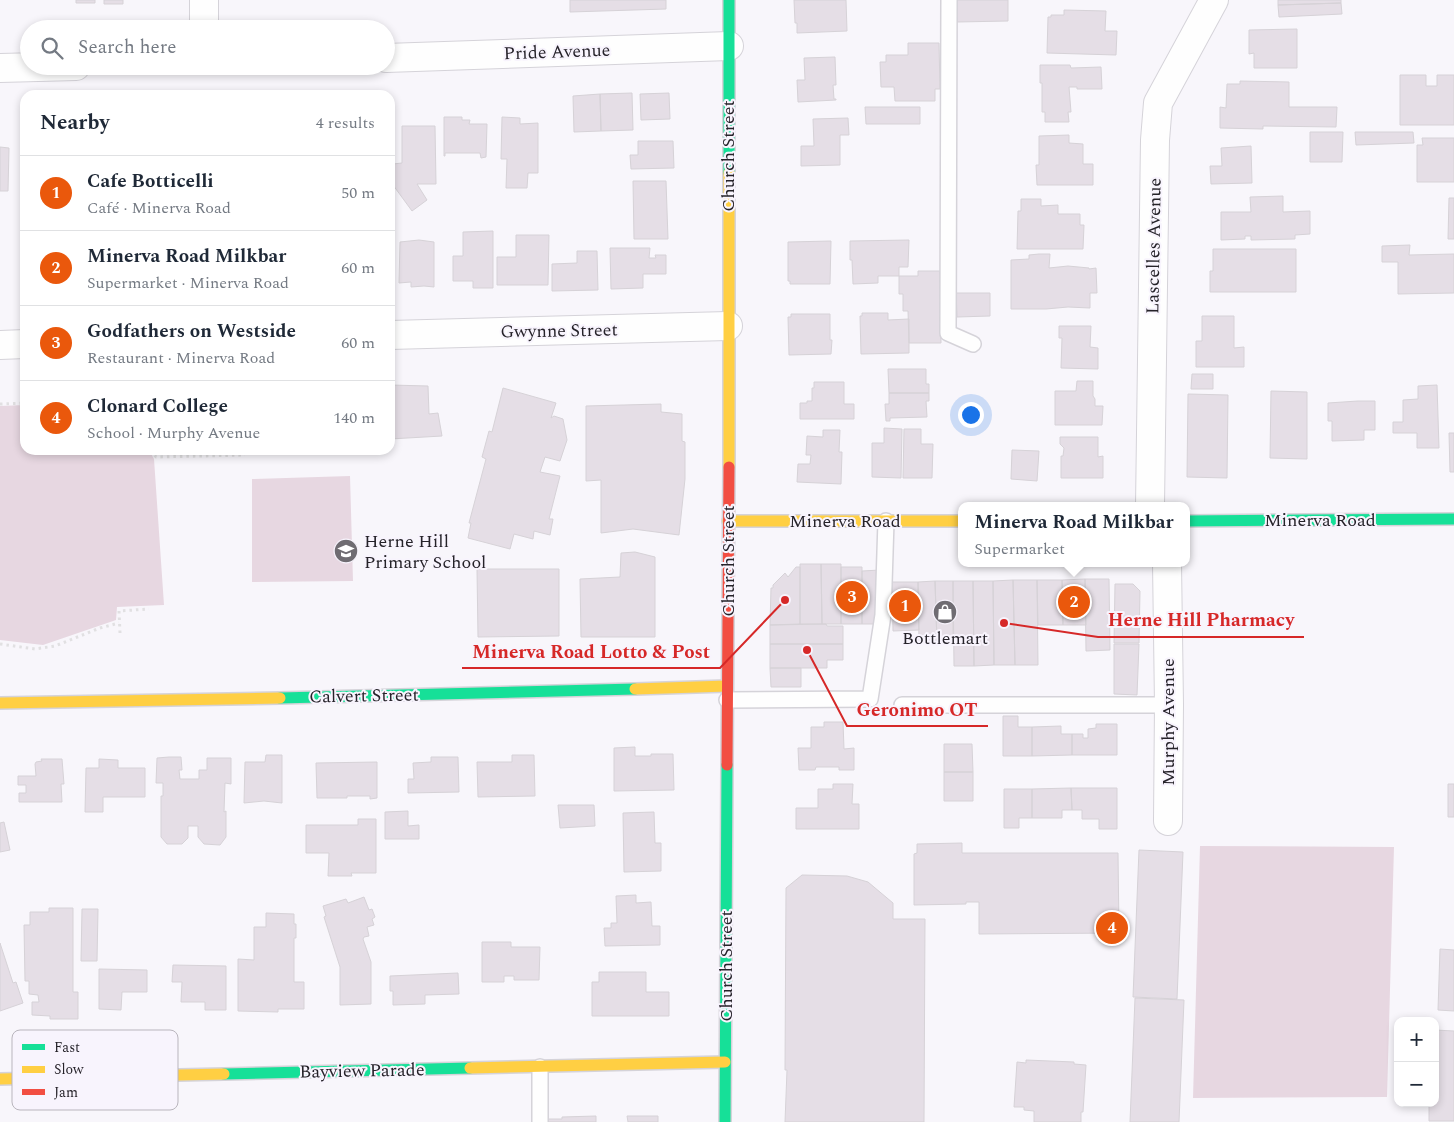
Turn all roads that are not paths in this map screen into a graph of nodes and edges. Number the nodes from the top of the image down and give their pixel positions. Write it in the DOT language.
graph roads {
  1 [pos="204,0"];
  2 [pos="729,0"];
  3 [pos="949,0"];
  4 [pos="1214,0"];
  5 [pos="204,20"];
  6 [pos="728,46"];
  7 [pos="395,58"];
  8 [pos="20,67"];
  9 [pos="0,68"];
  10 [pos="728,326"];
  11 [pos="395,335"];
  12 [pos="20,344"];
  13 [pos="973,344"];
  14 [pos="0,345"];
  15 [pos="1150,502"];
  16 [pos="1454,519"];
  17 [pos="728,521"];
  18 [pos="886,521"];
  19 [pos="958,521"];
  20 [pos="1190,521"];
  21 [pos="1167,567"];
  22 [pos="727,693"];
  23 [pos="0,704"];
  24 [pos="902,705"];
  25 [pos="1169,705"];
  26 [pos="1168,821"];
  27 [pos="725,1062"];
  28 [pos="540,1067"];
  29 [pos="178,1076"];
  30 [pos="540,1122"];
  31 [pos="724,1122"];
  1 -- 5 [label="street"];
  2 -- 6 [label="street, Church Street"];
  3 -- 13 [label="lane"];
  4 -- 15 [label="street, Lascelles Avenue"];
  6 -- 7 [label="street, Pride Avenue"];
  6 -- 10 [label="street, Church Street"];
  8 -- 9 [label="street"];
  10 -- 11 [label="street, Gwynne Street"];
  10 -- 17 [label="street, Church Street"];
  12 -- 14 [label="street"];
  16 -- 20 [label="street, Minerva Road"];
  17 -- 18 [label="street, Minerva Road"];
  17 -- 22 [label="street, Church Street"];
  18 -- 19 [label="street, Minerva Road"];
  18 -- 22 [label="lane"];
  21 -- 25 [label="street, Murphy Avenue"];
  22 -- 23 [label="street, Calvert Street"];
  22 -- 27 [label="street, Church Street"];
  24 -- 25 [label="lane"];
  25 -- 26 [label="street, Murphy Avenue"];
  27 -- 28 [label="street, Bayview Parade"];
  27 -- 31 [label="street, Church Street"];
  28 -- 29 [label="street, Bayview Parade"];
  28 -- 30 [label="lane"];
}
